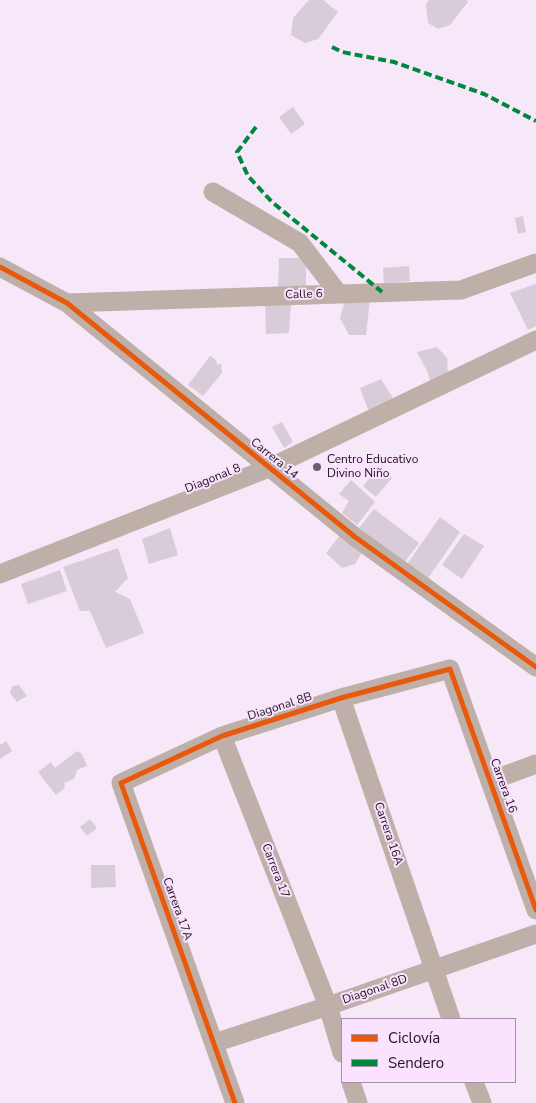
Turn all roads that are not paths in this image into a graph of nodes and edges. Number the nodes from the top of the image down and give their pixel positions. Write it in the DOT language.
graph roads {
  1 [pos="213,192"];
  2 [pos="536,263"];
  3 [pos="0,267"];
  4 [pos="338,294"];
  5 [pos="67,303"];
  6 [pos="536,340"];
  7 [pos="269,468"];
  8 [pos="0,574"];
  9 [pos="536,667"];
  10 [pos="450,669"];
  11 [pos="341,698"];
  12 [pos="222,736"];
  13 [pos="536,764"];
  14 [pos="490,781"];
  15 [pos="121,782"];
  16 [pos="536,910"];
  17 [pos="536,934"];
  18 [pos="434,970"];
  19 [pos="328,1006"];
  20 [pos="452,1018"];
  21 [pos="214,1043"];
  22 [pos="341,1050"];
  23 [pos="351,1083"];
  24 [pos="474,1083"];
  25 [pos="235,1103"];
  26 [pos="358,1103"];
  27 [pos="482,1103"];
  1 -- 4 [label="street"];
  2 -- 4 [label="street, Calle 6"];
  3 -- 5 [label="street, Carrera 14"];
  4 -- 5 [label="street, Calle 6"];
  5 -- 7 [label="street, Carrera 14"];
  6 -- 7 [label="street, Diagonal 8"];
  7 -- 8 [label="street, Diagonal 8"];
  7 -- 9 [label="street, Carrera 14"];
  10 -- 11 [label="street, Diagonal 8B"];
  10 -- 14 [label="street, Carrera 16"];
  11 -- 12 [label="street, Diagonal 8B"];
  11 -- 18 [label="street, Carrera 16A"];
  12 -- 15 [label="street, Diagonal 8B"];
  12 -- 19 [label="street, Carrera 17"];
  13 -- 14 [label="street"];
  14 -- 16 [label="street, Carrera 16"];
  15 -- 21 [label="street, Carrera 17A"];
  17 -- 18 [label="street, Diagonal 8D"];
  18 -- 19 [label="street, Diagonal 8D"];
  18 -- 20 [label="street, Carrera 16A"];
  19 -- 21 [label="street, Diagonal 8D"];
  19 -- 22 [label="street, Carrera 17"];
  21 -- 25 [label="street, Carrera 17A"];
  23 -- 26 [label="street"];
  24 -- 27 [label="street"];
}
